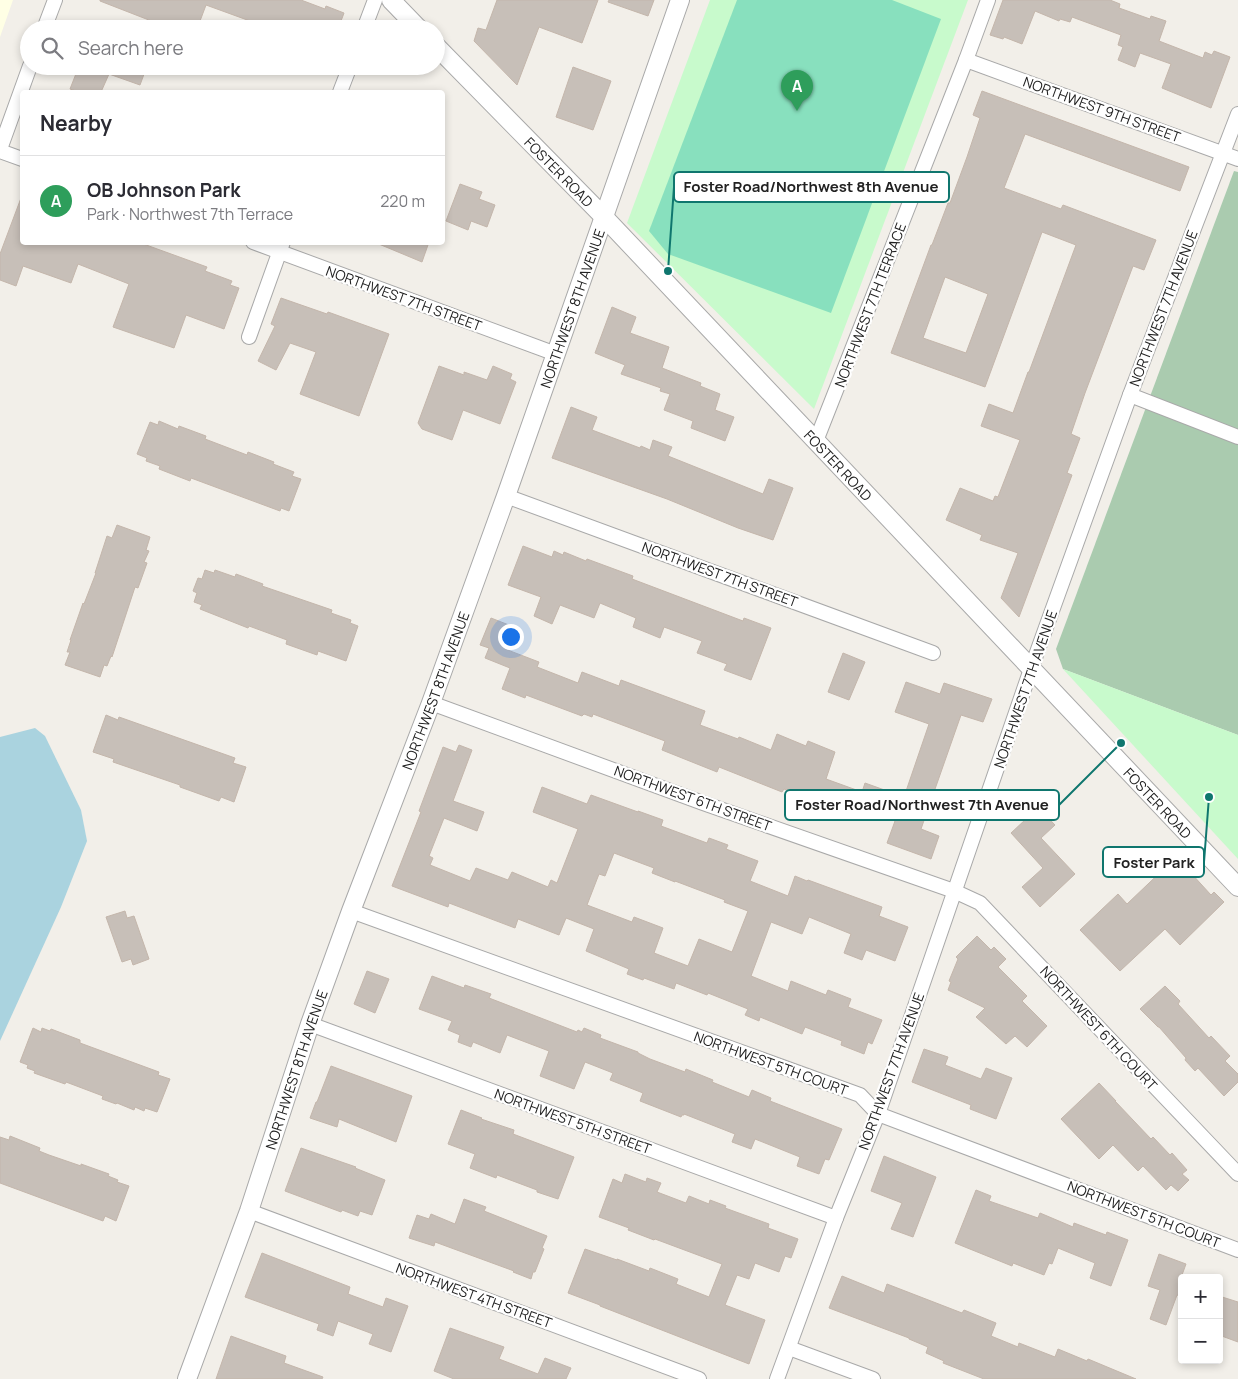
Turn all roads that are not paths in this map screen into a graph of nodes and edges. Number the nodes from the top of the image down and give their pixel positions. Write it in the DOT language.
graph roads {
  1 [pos="55,0"];
  2 [pos="375,0"];
  3 [pos="391,0"];
  4 [pos="680,0"];
  5 [pos="988,0"];
  6 [pos="47,20"];
  7 [pos="367,20"];
  8 [pos="410,20"];
  9 [pos="445,55"];
  10 [pos="966,60"];
  11 [pos="27,75"];
  12 [pos="347,75"];
  13 [pos="21,90"];
  14 [pos="341,90"];
  15 [pos="20,94"];
  16 [pos="1238,114"];
  17 [pos="0,150"];
  18 [pos="1223,153"];
  19 [pos="20,158"];
  20 [pos="1238,159"];
  21 [pos="604,217"];
  22 [pos="281,247"];
  23 [pos="249,338"];
  24 [pos="556,354"];
  25 [pos="1130,395"];
  26 [pos="1238,437"];
  27 [pos="816,441"];
  28 [pos="506,496"];
  29 [pos="933,653"];
  30 [pos="1031,669"];
  31 [pos="432,703"];
  32 [pos="1238,887"];
  33 [pos="954,891"];
  34 [pos="351,911"];
  35 [pos="310,1024"];
  36 [pos="878,1114"];
  37 [pos="1238,1174"];
  38 [pos="249,1211"];
  39 [pos="836,1218"];
  40 [pos="1238,1250"];
  41 [pos="789,1348"];
  42 [pos="187,1379"];
  43 [pos="699,1379"];
  44 [pos="777,1379"];
  45 [pos="872,1379"];
  1 -- 6 [label="street"];
  2 -- 7 [label="street"];
  3 -- 8 [label="street"];
  4 -- 21 [label="street, NORTHWEST 8TH AVENUE"];
  5 -- 10 [label="street, NORTHWEST 7TH TERRACE"];
  9 -- 21 [label="street, FOSTER ROAD"];
  10 -- 18 [label="street, NORTHWEST 9TH STREET"];
  10 -- 27 [label="street, NORTHWEST 7TH TERRACE"];
  11 -- 13 [label="street"];
  12 -- 14 [label="street"];
  15 -- 17 [label="street"];
  16 -- 18 [label="street, NORTHWEST 7TH AVENUE"];
  17 -- 19 [label="street"];
  18 -- 20 [label="street, NORTHWEST 9TH STREET"];
  18 -- 25 [label="street, NORTHWEST 7TH AVENUE"];
  21 -- 24 [label="street, NORTHWEST 8TH AVENUE"];
  21 -- 27 [label="street, FOSTER ROAD"];
  22 -- 23 [label="street"];
  22 -- 24 [label="street, NORTHWEST 7TH STREET"];
  24 -- 28 [label="street, NORTHWEST 8TH AVENUE"];
  25 -- 26 [label="street"];
  25 -- 30 [label="street, NORTHWEST 7TH AVENUE"];
  27 -- 30 [label="street, FOSTER ROAD"];
  28 -- 29 [label="street, NORTHWEST 7TH STREET"];
  28 -- 31 [label="street, NORTHWEST 8TH AVENUE"];
  30 -- 32 [label="street, FOSTER ROAD"];
  30 -- 33 [label="street, NORTHWEST 7TH AVENUE"];
  31 -- 33 [label="street, NORTHWEST 6TH STREET"];
  31 -- 34 [label="street, NORTHWEST 8TH AVENUE"];
  33 -- 36 [label="street, NORTHWEST 7TH AVENUE"];
  33 -- 37 [label="street, NORTHWEST 6TH COURT"];
  34 -- 35 [label="street, NORTHWEST 8TH AVENUE"];
  34 -- 36 [label="street, NORTHWEST 5TH COURT"];
  35 -- 38 [label="street, NORTHWEST 8TH AVENUE"];
  35 -- 39 [label="street, NORTHWEST 5TH STREET"];
  36 -- 39 [label="street, NORTHWEST 7TH AVENUE"];
  36 -- 40 [label="street, NORTHWEST 5TH COURT"];
  38 -- 42 [label="street, NORTHWEST 8TH AVENUE"];
  38 -- 43 [label="street, NORTHWEST 4TH STREET"];
  39 -- 41 [label="street, NORTHWEST 7TH AVENUE"];
  41 -- 44 [label="street, NORTHWEST 7TH AVENUE"];
  41 -- 45 [label="street"];
}
